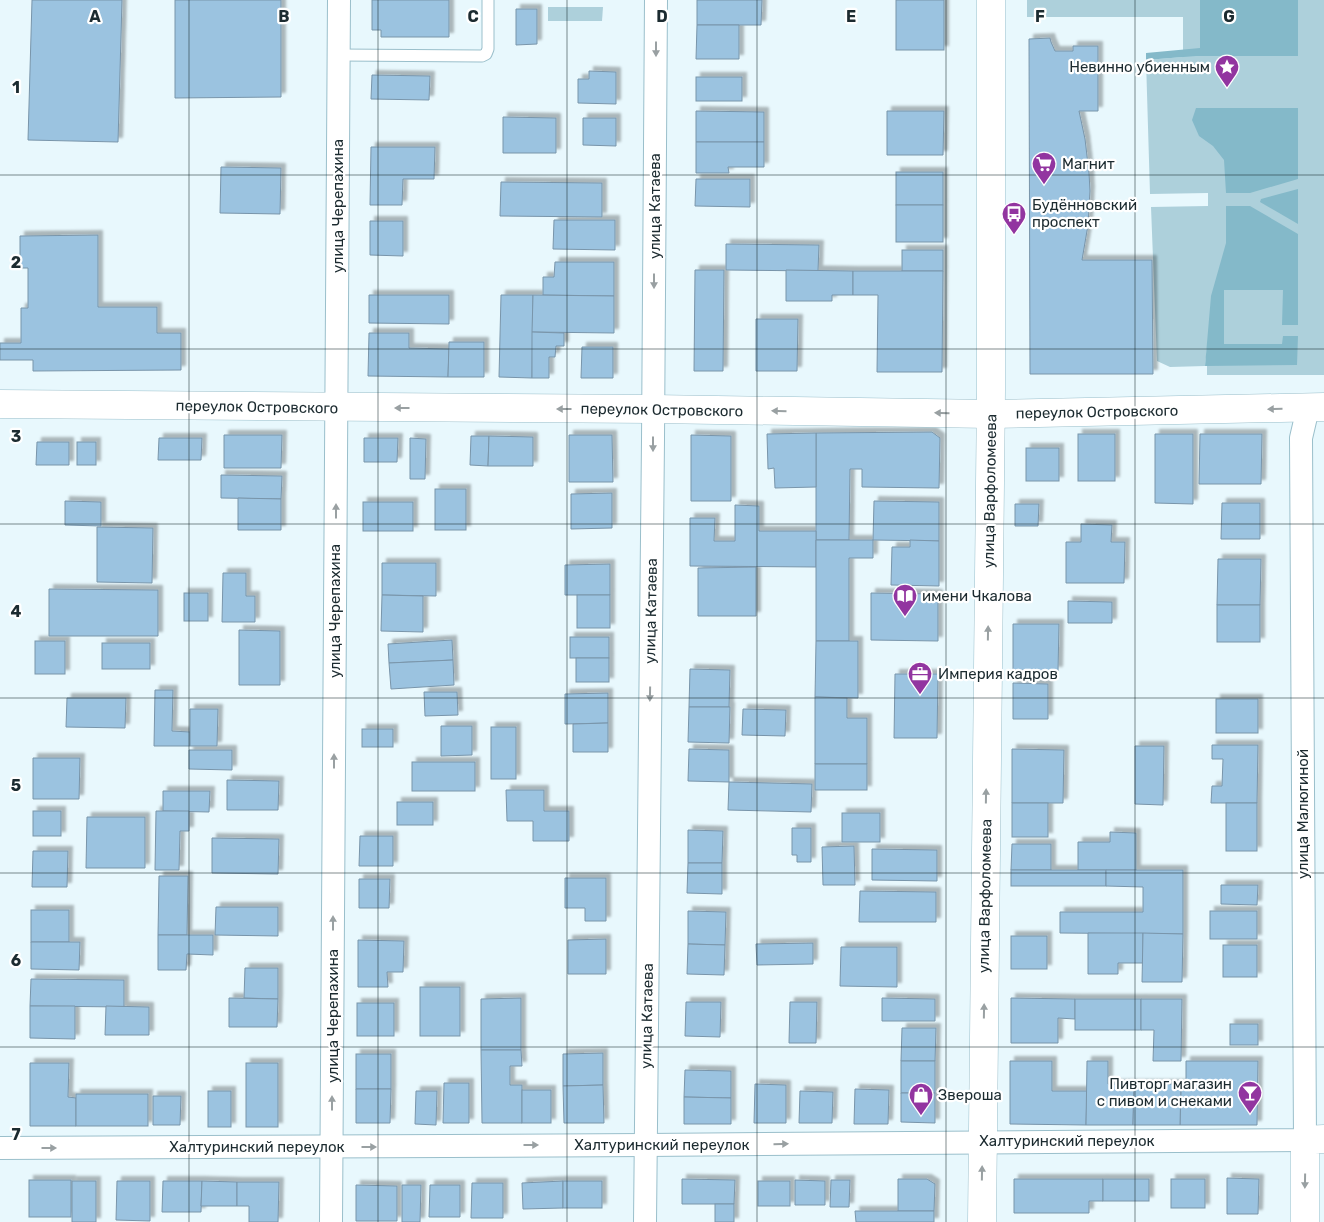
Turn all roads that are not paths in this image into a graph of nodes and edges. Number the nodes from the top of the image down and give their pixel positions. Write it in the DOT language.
graph roads {
  1 [pos="339,0"];
  2 [pos="488,0"];
  3 [pos="656,0"];
  4 [pos="992,0"];
  5 [pos="339,55"];
  6 [pos="0,404"];
  7 [pos="337,408"];
  8 [pos="1316,408"];
  9 [pos="653,409"];
  10 [pos="991,414"];
  11 [pos="1315,1139"];
  12 [pos="982,1142"];
  13 [pos="646,1145"];
  14 [pos="332,1147"];
  15 [pos="0,1148"];
  16 [pos="331,1222"];
  17 [pos="645,1222"];
  18 [pos="982,1222"];
  19 [pos="1305,1222"];
  1 -- 5 [label="street, улица Черепахина"];
  2 -- 5 [label="lane"];
  3 -- 9 [label="street, улица Катаева, one-way"];
  4 -- 10 [label="street, улица Варфоломеева"];
  5 -- 7 [label="street, улица Черепахина"];
  6 -- 7 [label="street, переулок Островского"];
  9 -- 7 [label="street, переулок Островского, one-way"];
  14 -- 7 [label="street, улица Черепахина, one-way"];
  8 -- 10 [label="street, переулок Островского, one-way"];
  8 -- 11 [label="street, улица Малюгиной"];
  10 -- 9 [label="street, переулок Островского, one-way"];
  9 -- 13 [label="street, улица Катаева, one-way"];
  12 -- 10 [label="street, улица Варфоломеева, one-way"];
  11 -- 12 [label="street, Халтуринский переулок"];
  11 -- 19 [label="street, улица Малюгиной, one-way"];
  13 -- 12 [label="street, Халтуринский переулок, one-way"];
  18 -- 12 [label="street, улица Варфоломеева, one-way"];
  14 -- 13 [label="street, Халтуринский переулок, one-way"];
  13 -- 17 [label="street, улица Катаева"];
  15 -- 14 [label="street, Халтуринский переулок, one-way"];
  14 -- 16 [label="street, улица Черепахина"];
}
